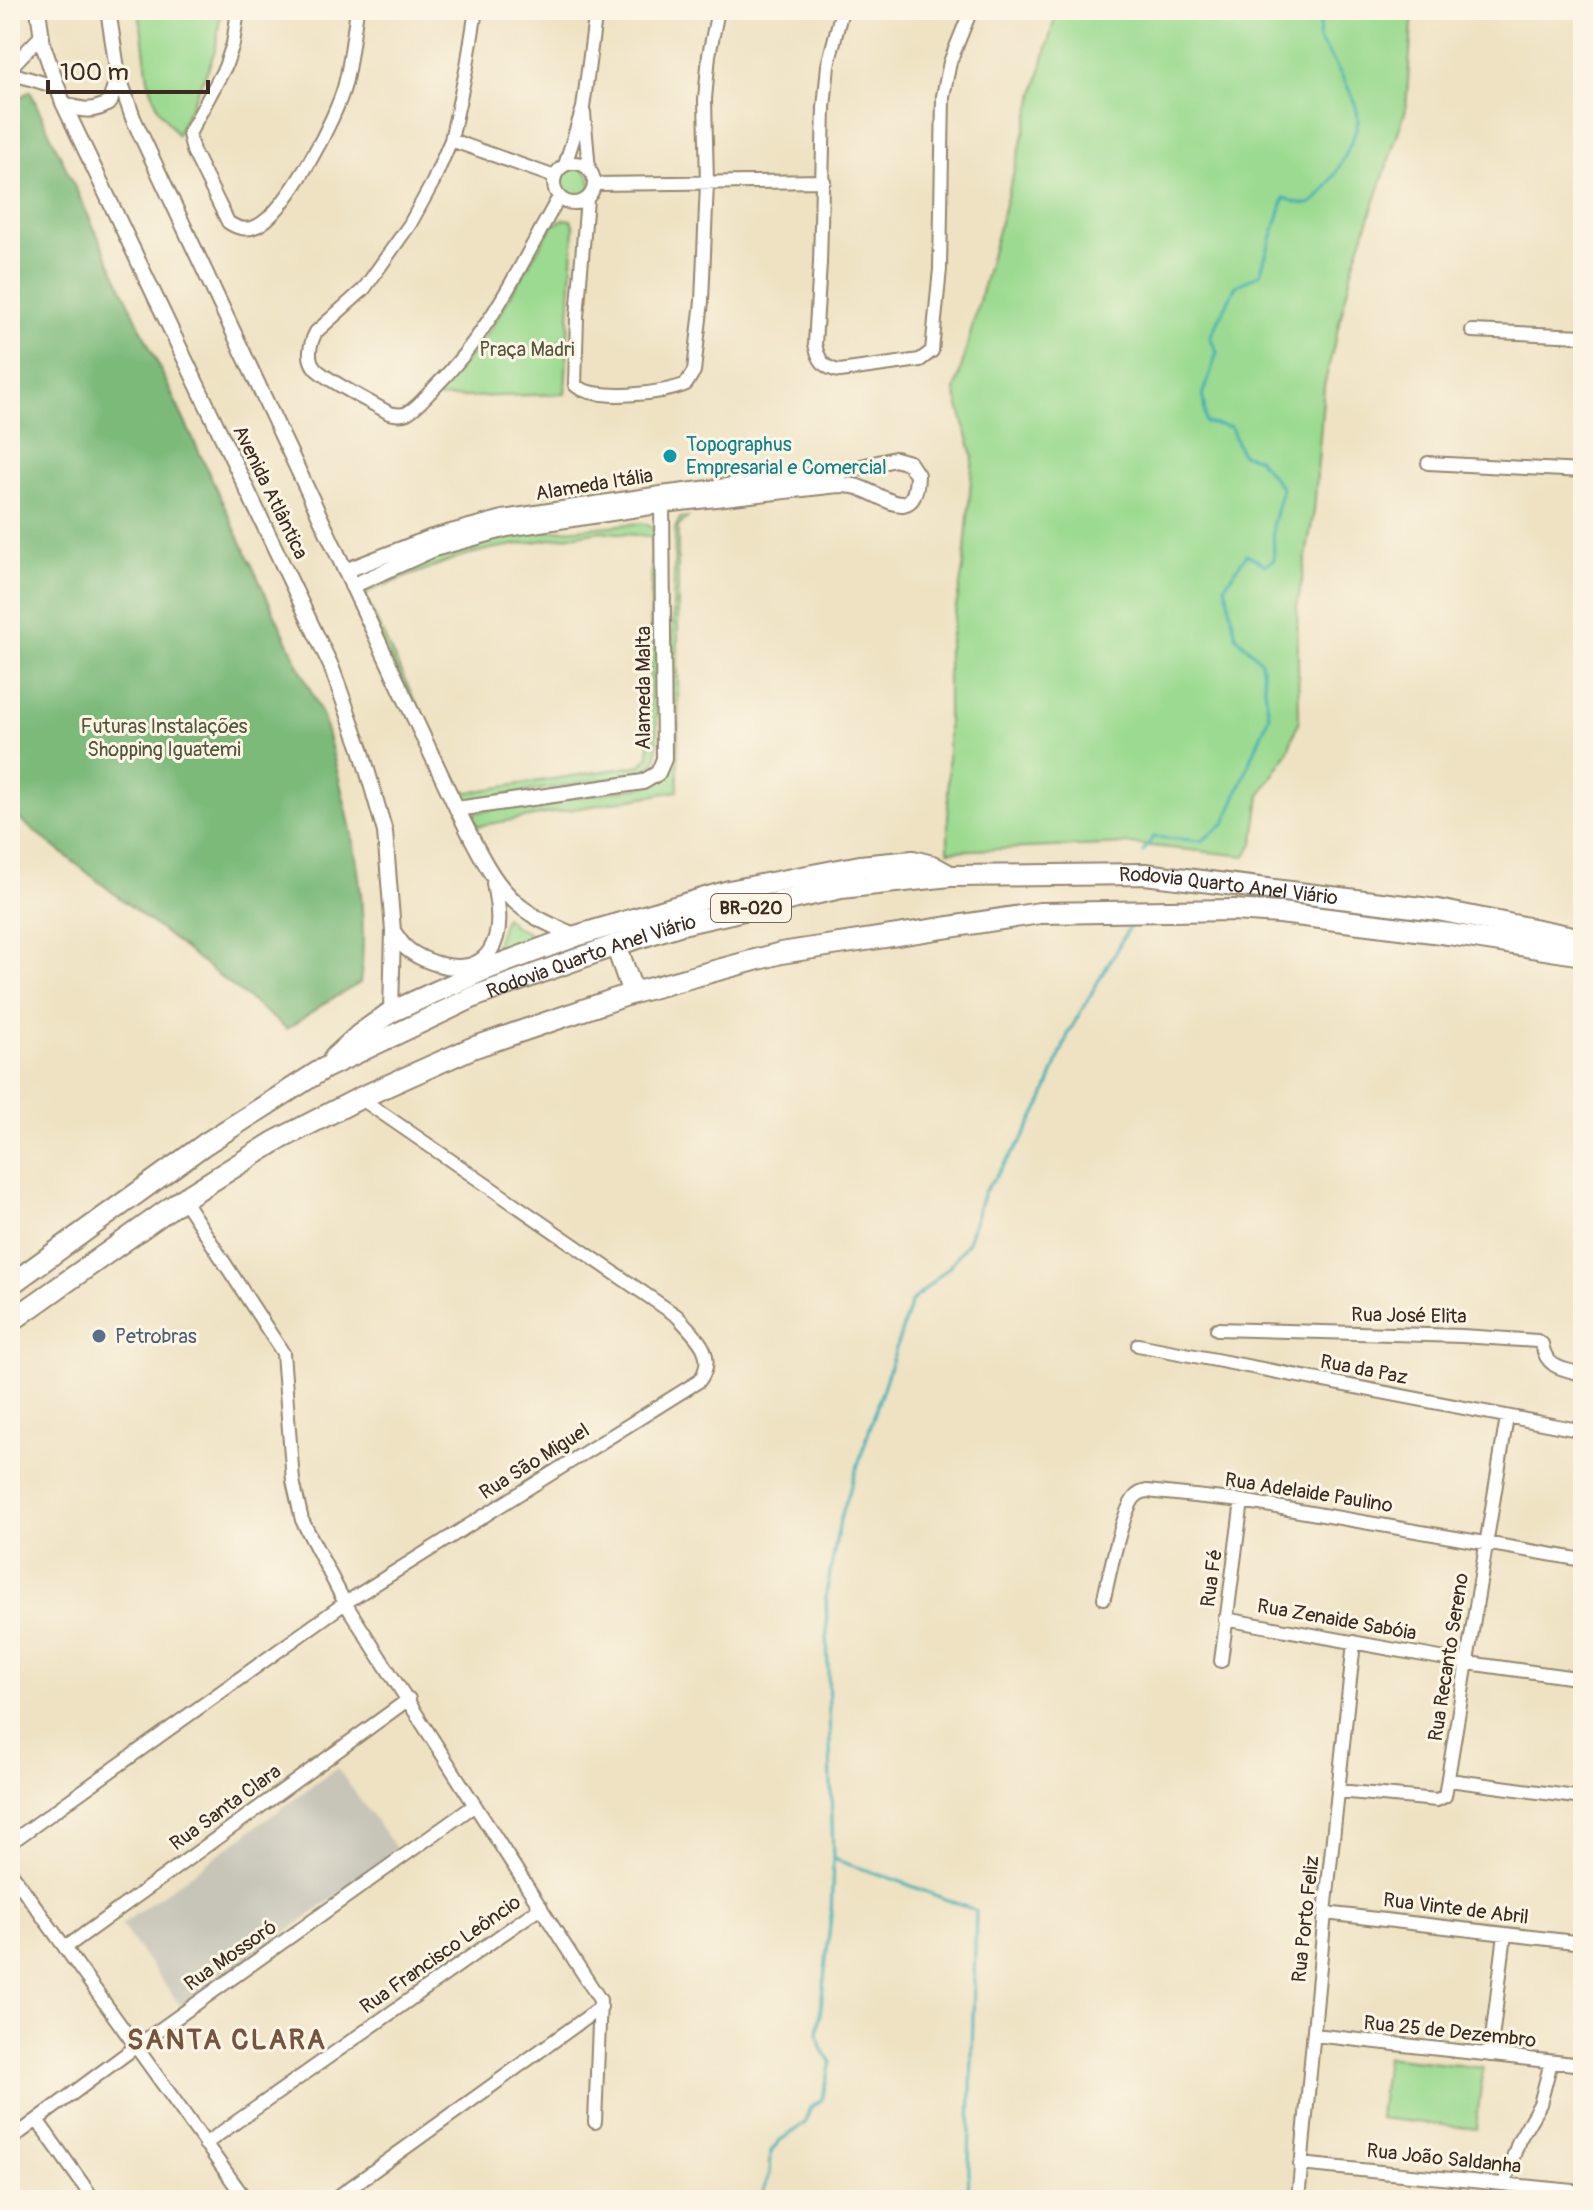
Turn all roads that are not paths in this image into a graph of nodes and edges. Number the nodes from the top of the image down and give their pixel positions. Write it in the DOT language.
graph roads {
  1 [pos="238,10"];
  2 [pos="357,10"];
  3 [pos="476,10"];
  4 [pos="596,10"];
  5 [pos="718,10"];
  6 [pos="842,10"];
  7 [pos="40,11"];
  8 [pos="107,11"];
  9 [pos="967,11"];
  10 [pos="42,35"];
  11 [pos="10,70"];
  12 [pos="118,75"];
  13 [pos="57,87"];
  14 [pos="63,103"];
  15 [pos="583,108"];
  16 [pos="451,140"];
  17 [pos="565,165"];
  18 [pos="589,170"];
  19 [pos="555,177"];
  20 [pos="824,181"];
  21 [pos="707,183"];
  22 [pos="594,184"];
  23 [pos="559,197"];
  24 [pos="587,199"];
  25 [pos="1472,331"];
  26 [pos="1583,336"];
  27 [pos="1428,463"];
  28 [pos="867,466"];
  29 [pos="1583,471"];
  30 [pos="865,489"];
  31 [pos="660,494"];
  32 [pos="345,571"];
  33 [pos="352,586"];
  34 [pos="457,809"];
  35 [pos="950,876"];
  36 [pos="494,879"];
  37 [pos="393,931"];
  38 [pos="576,936"];
  39 [pos="1583,939"];
  40 [pos="616,945"];
  41 [pos="1583,955"];
  42 [pos="633,993"];
  43 [pos="391,1012"];
  44 [pos="323,1069"];
  45 [pos="360,1098"];
  46 [pos="183,1199"];
  47 [pos="10,1285"];
  48 [pos="10,1321"];
  49 [pos="1217,1329"];
  50 [pos="1138,1345"];
  51 [pos="1583,1374"];
  52 [pos="1507,1417"];
  53 [pos="1583,1431"];
  54 [pos="1242,1501"];
  55 [pos="1487,1541"];
  56 [pos="1583,1560"];
  57 [pos="1104,1598"];
  58 [pos="345,1603"];
  59 [pos="1225,1619"];
  60 [pos="1354,1642"];
  61 [pos="1221,1661"];
  62 [pos="1468,1663"];
  63 [pos="1583,1679"];
  64 [pos="409,1699"];
  65 [pos="1449,1780"];
  66 [pos="1338,1791"];
  67 [pos="1583,1798"];
  68 [pos="475,1805"];
  69 [pos="10,1843"];
  70 [pos="10,1871"];
  71 [pos="541,1907"];
  72 [pos="1325,1913"];
  73 [pos="1505,1934"];
  74 [pos="1583,1943"];
  75 [pos="65,1948"];
  76 [pos="601,2007"];
  77 [pos="1314,2035"];
  78 [pos="134,2048"];
  79 [pos="1490,2055"];
  80 [pos="1551,2062"];
  81 [pos="1583,2065"];
  82 [pos="37,2120"];
  83 [pos="595,2122"];
  84 [pos="10,2140"];
  85 [pos="205,2144"];
  86 [pos="1300,2164"];
  87 [pos="1504,2184"];
  88 [pos="1583,2192"];
  89 [pos="243,2199"];
  90 [pos="94,2200"];
  91 [pos="333,2200"];
  92 [pos="1298,2200"];
  1 -- 2 [label="street"];
  3 -- 16 [label="street"];
  4 -- 15 [label="street"];
  5 -- 21 [label="street"];
  6 -- 20 [label="street"];
  7 -- 10 [label="street, Avenida Atlântica"];
  8 -- 12 [label="street, Avenida Atlântica"];
  9 -- 20 [label="street"];
  10 -- 11 [label="street"];
  10 -- 13 [label="street, Avenida Atlântica"];
  11 -- 13 [label="street"];
  12 -- 14 [label="street"];
  12 -- 32 [label="street, Avenida Atlântica"];
  13 -- 14 [label="street, Avenida Atlântica"];
  14 -- 37 [label="street, Avenida Atlântica"];
  15 -- 17 [label="street"];
  15 -- 18 [label="street"];
  16 -- 19 [label="street"];
  16 -- 23 [label="street"];
  17 -- 18 [label="street"];
  17 -- 19 [label="street"];
  18 -- 22 [label="street"];
  19 -- 23 [label="street"];
  20 -- 21 [label="street"];
  21 -- 22 [label="street"];
  21 -- 24 [label="street"];
  22 -- 24 [label="street"];
  23 -- 24 [label="street"];
  25 -- 26 [label="street"];
  27 -- 29 [label="street"];
  28 -- 30 [label="street"];
  28 -- 30 [label="street, Alameda Itália"];
  28 -- 31 [label="street, Alameda Itália"];
  30 -- 31 [label="street, Alameda Itália"];
  31 -- 32 [label="street, Alameda Itália"];
  31 -- 33 [label="street, Alameda Itália"];
  31 -- 34 [label="street, Alameda Malta"];
  32 -- 33 [label="street, Avenida Atlântica"];
  33 -- 34 [label="street, Avenida Atlântica"];
  34 -- 36 [label="street, Avenida Atlântica"];
  35 -- 38 [label="highway"];
  35 -- 39 [label="highway, Rodovia Quarto Anel Viário / BR-020"];
  35 -- 40 [label="highway, Rodovia Quarto Anel Viário / BR-020"];
  36 -- 37 [label="street"];
  36 -- 38 [label="street, Avenida Atlântica"];
  37 -- 43 [label="street, Avenida Atlântica"];
  38 -- 43 [label="highway"];
  40 -- 42 [label="highway"];
  40 -- 44 [label="highway, Rodovia Quarto Anel Viário / BR-020"];
  41 -- 42 [label="highway, Rodovia Quarto Anel Viário / BR-020"];
  42 -- 45 [label="highway, Rodovia Quarto Anel Viário / BR-020"];
  43 -- 44 [label="highway"];
  44 -- 47 [label="highway, Rodovia Quarto Anel Viário / BR-020"];
  45 -- 46 [label="highway, Rodovia Quarto Anel Viário / BR-020"];
  45 -- 58 [label="street, Rua São Miguel"];
  46 -- 48 [label="highway, Rodovia Quarto Anel Viário / BR-020"];
  46 -- 58 [label="street"];
  49 -- 51 [label="street, Rua José Elita"];
  50 -- 52 [label="street, Rua da Paz"];
  52 -- 53 [label="street, Rua da Paz"];
  52 -- 55 [label="street, Rua Recanto Sereno"];
  54 -- 55 [label="street, Rua Adelaide Paulino"];
  54 -- 57 [label="street, Rua Adelaide Paulino"];
  54 -- 59 [label="street, Rua Fé"];
  55 -- 56 [label="street, Rua Adelaide Paulino"];
  55 -- 62 [label="street, Rua Recanto Sereno"];
  58 -- 64 [label="street"];
  58 -- 69 [label="street, Rua São Miguel"];
  59 -- 60 [label="street, Rua Zenaide Sabóia"];
  59 -- 61 [label="street, Rua Fé"];
  60 -- 62 [label="street, Rua Zenaide Sabóia"];
  60 -- 66 [label="street, Rua Porto Feliz"];
  62 -- 63 [label="street, Rua Zenaide Sabóia"];
  62 -- 65 [label="street, Rua Recanto Sereno"];
  64 -- 68 [label="street"];
  64 -- 75 [label="street, Rua Santa Clara"];
  65 -- 66 [label="street"];
  65 -- 67 [label="street"];
  66 -- 72 [label="street, Rua Porto Feliz"];
  68 -- 71 [label="street"];
  68 -- 78 [label="street, Rua Mossoró"];
  70 -- 75 [label="street"];
  71 -- 76 [label="street"];
  71 -- 85 [label="street, Rua Francisco Leôncio"];
  72 -- 73 [label="street, Rua Vinte de Abril"];
  72 -- 77 [label="street, Rua Porto Feliz"];
  73 -- 74 [label="street, Rua Vinte de Abril"];
  73 -- 79 [label="street"];
  75 -- 78 [label="street"];
  76 -- 83 [label="street"];
  76 -- 91 [label="street"];
  77 -- 79 [label="street, Rua 25 de Dezembro"];
  77 -- 86 [label="street, Rua Porto Feliz"];
  78 -- 82 [label="street, Rua Mossoró"];
  78 -- 85 [label="street"];
  79 -- 80 [label="street, Rua 25 de Dezembro"];
  80 -- 81 [label="street, Rua 25 de Dezembro"];
  80 -- 87 [label="street"];
  82 -- 84 [label="street, Rua Mossoró"];
  82 -- 90 [label="street"];
  85 -- 89 [label="street"];
  86 -- 87 [label="street, Rua João Saldanha"];
  86 -- 92 [label="street, Rua Porto Feliz"];
  87 -- 88 [label="street, Rua João Saldanha"];
}
